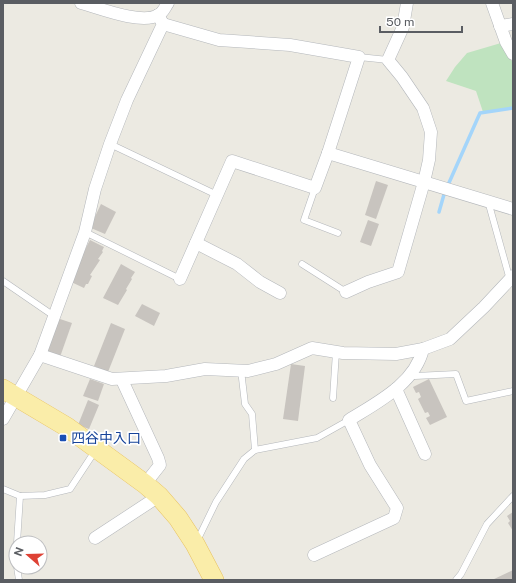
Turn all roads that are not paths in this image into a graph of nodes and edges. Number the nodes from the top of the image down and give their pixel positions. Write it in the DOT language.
graph roads {
  1 [pos="81,3"];
  2 [pos="168,3"];
  3 [pos="407,3"];
  4 [pos="492,3"];
  5 [pos="160,19"];
  6 [pos="513,24"];
  7 [pos="500,26"];
  8 [pos="513,54"];
  9 [pos="359,57"];
  10 [pos="388,60"];
  11 [pos="110,144"];
  12 [pos="328,153"];
  13 [pos="424,182"];
  14 [pos="314,188"];
  15 [pos="217,195"];
  16 [pos="488,201"];
  17 [pos="513,209"];
  18 [pos="85,232"];
  19 [pos="338,233"];
  20 [pos="196,243"];
  21 [pos="302,264"];
  22 [pos="180,279"];
  23 [pos="3,281"];
  24 [pos="512,282"];
  25 [pos="346,292"];
  26 [pos="280,293"];
  27 [pos="54,316"];
  28 [pos="423,349"];
  29 [pos="336,352"];
  30 [pos="40,355"];
  31 [pos="241,370"];
  32 [pos="410,374"];
  33 [pos="122,380"];
  34 [pos="396,389"];
  35 [pos="513,391"];
  36 [pos="9,393"];
  37 [pos="333,398"];
  38 [pos="3,419"];
  39 [pos="349,420"];
  40 [pos="98,448"];
  41 [pos="255,450"];
  42 [pos="425,454"];
  43 [pos="3,489"];
  44 [pos="152,490"];
  45 [pos="20,496"];
  46 [pos="513,496"];
  47 [pos="18,535"];
  48 [pos="95,538"];
  49 [pos="195,544"];
  50 [pos="314,555"];
  51 [pos="214,580"];
  52 [pos="456,580"];
  1 -- 5 [label="street"];
  2 -- 5 [label="street"];
  3 -- 10 [label="street"];
  4 -- 7 [label="street"];
  5 -- 9 [label="street"];
  5 -- 11 [label="street"];
  6 -- 7 [label="street"];
  7 -- 8 [label="street"];
  9 -- 10 [label="lane"];
  9 -- 12 [label="street"];
  10 -- 13 [label="street"];
  11 -- 15 [label="lane"];
  11 -- 18 [label="street"];
  12 -- 13 [label="street"];
  12 -- 14 [label="street"];
  13 -- 16 [label="street"];
  13 -- 25 [label="street"];
  14 -- 15 [label="street"];
  14 -- 19 [label="lane"];
  15 -- 20 [label="street"];
  16 -- 17 [label="street"];
  16 -- 24 [label="lane"];
  18 -- 22 [label="lane"];
  18 -- 27 [label="street"];
  20 -- 22 [label="street"];
  20 -- 26 [label="street"];
  21 -- 25 [label="lane"];
  23 -- 27 [label="lane"];
  24 -- 28 [label="street"];
  27 -- 30 [label="street"];
  28 -- 29 [label="street"];
  28 -- 32 [label="street"];
  29 -- 31 [label="street"];
  29 -- 37 [label="lane"];
  30 -- 33 [label="street"];
  30 -- 36 [label="street"];
  31 -- 33 [label="street"];
  31 -- 41 [label="lane"];
  32 -- 34 [label="street"];
  32 -- 35 [label="lane"];
  33 -- 44 [label="street"];
  34 -- 39 [label="street"];
  34 -- 42 [label="street"];
  36 -- 38 [label="street"];
  36 -- 40 [label="main road"];
  39 -- 41 [label="lane"];
  39 -- 50 [label="street"];
  40 -- 44 [label="main road"];
  40 -- 45 [label="lane"];
  41 -- 49 [label="lane"];
  43 -- 45 [label="lane"];
  44 -- 48 [label="street"];
  44 -- 49 [label="main road"];
  45 -- 47 [label="lane"];
  46 -- 52 [label="lane"];
  49 -- 51 [label="main road"];
}
